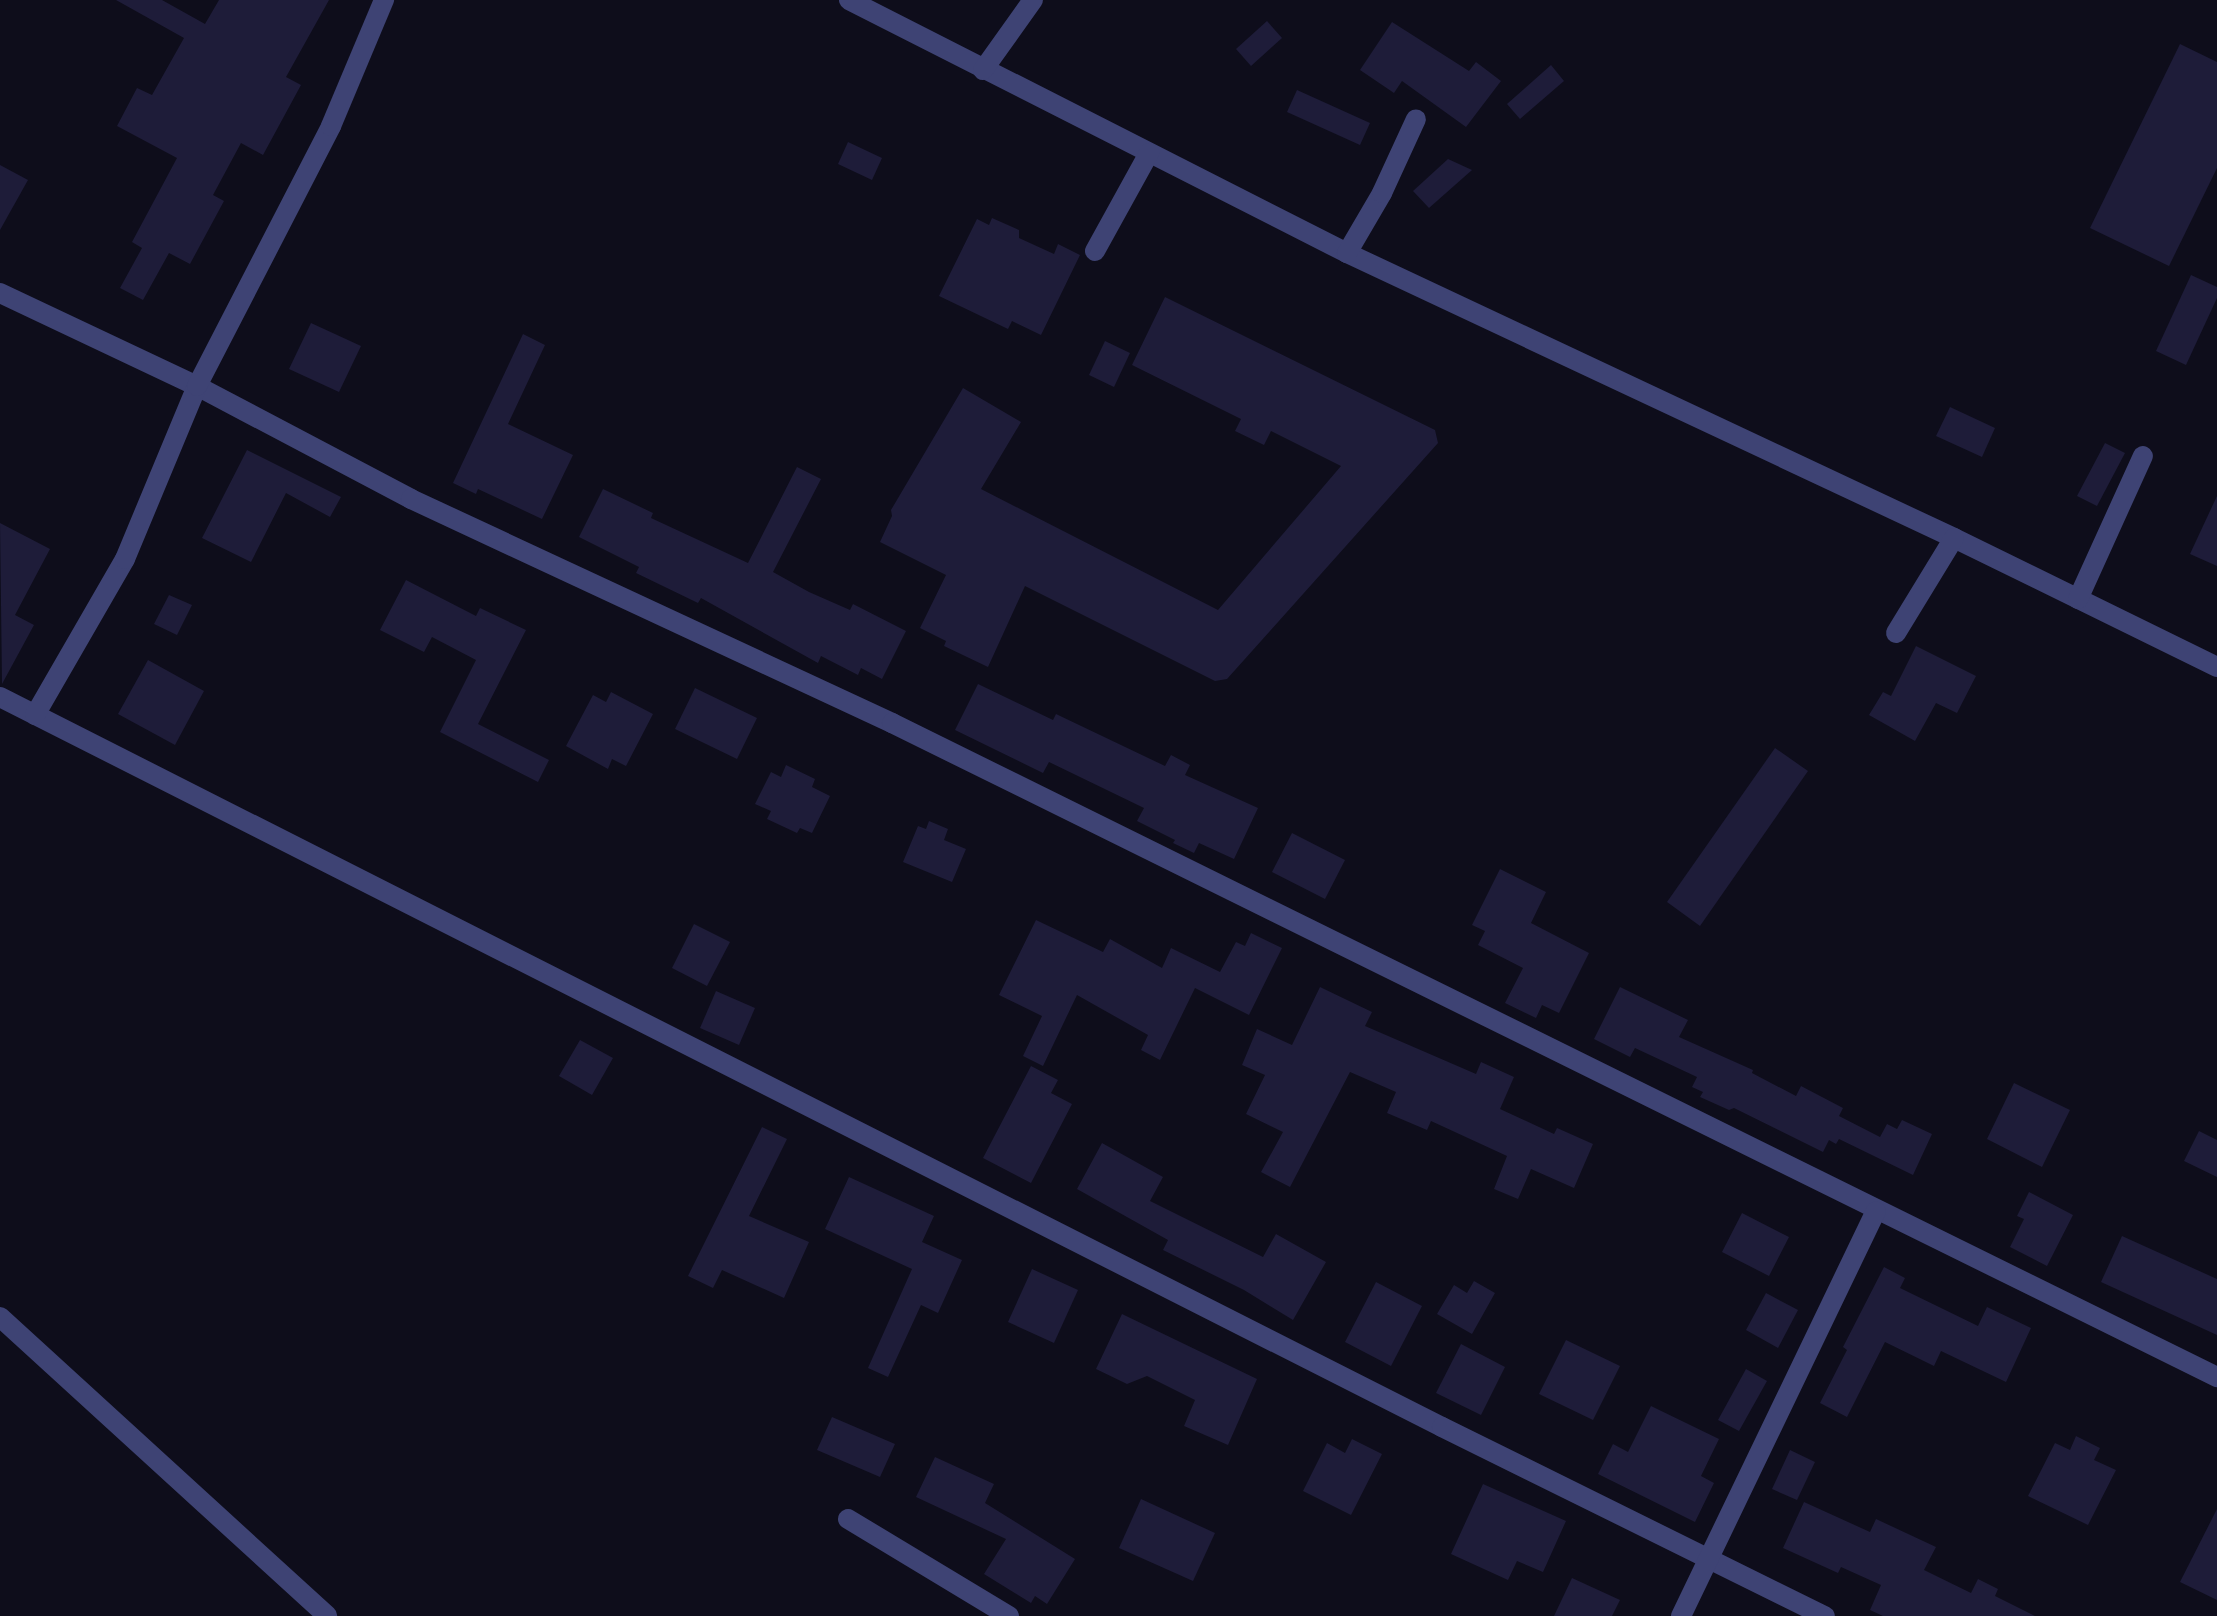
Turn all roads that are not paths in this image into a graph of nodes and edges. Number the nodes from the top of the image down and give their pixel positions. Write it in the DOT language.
graph roads {
  1 [pos="384,0"];
  2 [pos="849,0"];
  3 [pos="1033,0"];
  4 [pos="983,70"];
  5 [pos="1416,119"];
  6 [pos="1149,153"];
  7 [pos="1095,251"];
  8 [pos="1347,253"];
  9 [pos="0,293"];
  10 [pos="197,386"];
  11 [pos="2143,456"];
  12 [pos="1954,538"];
  13 [pos="2078,599"];
  14 [pos="1896,633"];
  15 [pos="2217,667"];
  16 [pos="0,697"];
  17 [pos="35,715"];
  18 [pos="1876,1211"];
  19 [pos="0,1317"];
  20 [pos="2217,1377"];
  21 [pos="848,1519"];
  22 [pos="1708,1556"];
  23 [pos="327,1616"];
  24 [pos="1009,1616"];
  25 [pos="1681,1616"];
  26 [pos="1825,1616"];
  1 -- 10 [label="street"];
  2 -- 4 [label="street"];
  3 -- 4 [label="street"];
  4 -- 6 [label="street"];
  5 -- 8 [label="street"];
  6 -- 7 [label="street"];
  6 -- 8 [label="street"];
  8 -- 12 [label="street"];
  9 -- 10 [label="street"];
  10 -- 17 [label="street"];
  10 -- 18 [label="street"];
  11 -- 13 [label="street"];
  12 -- 13 [label="street"];
  12 -- 14 [label="street"];
  13 -- 15 [label="street"];
  16 -- 17 [label="street"];
  17 -- 22 [label="street"];
  18 -- 20 [label="street"];
  18 -- 22 [label="street"];
  19 -- 23 [label="street"];
  21 -- 24 [label="street"];
  22 -- 25 [label="street"];
  22 -- 26 [label="street"];
}
